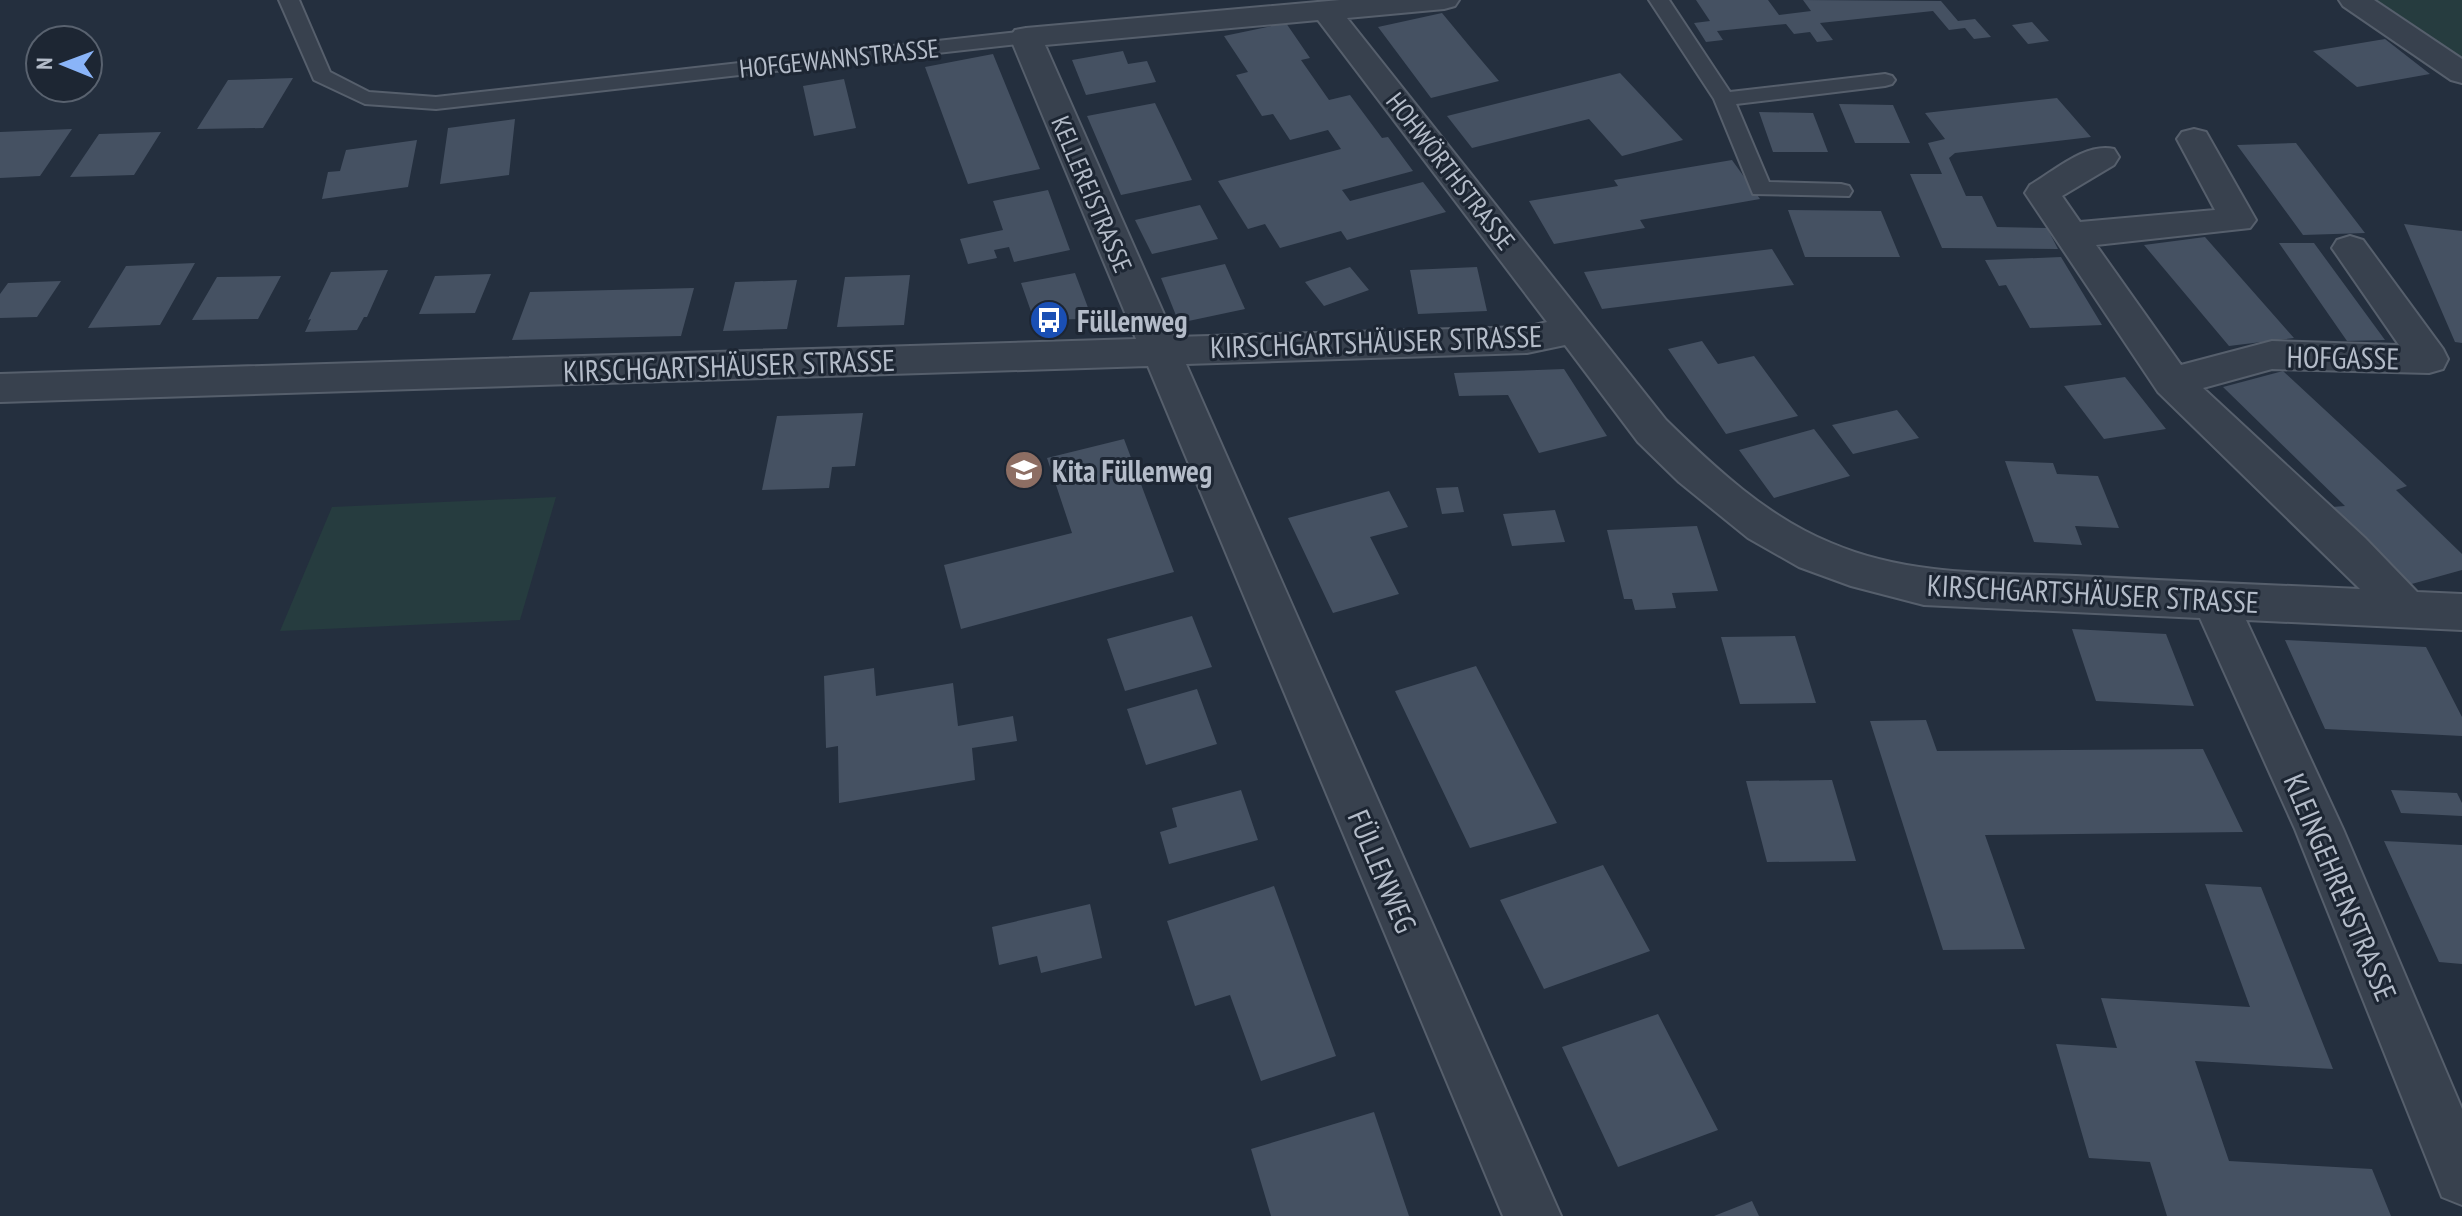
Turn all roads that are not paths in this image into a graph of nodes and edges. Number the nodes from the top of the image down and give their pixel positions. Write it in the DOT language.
graph roads {
  1 [pos="289,0"];
  2 [pos="1444,0"];
  3 [pos="1659,0"];
  4 [pos="2354,0"];
  5 [pos="1327,12"];
  6 [pos="1026,37"];
  7 [pos="2462,73"];
  8 [pos="1885,80"];
  9 [pos="1724,99"];
  10 [pos="2194,139"];
  11 [pos="2102,157"];
  12 [pos="1841,191"];
  13 [pos="2071,235"];
  14 [pos="2350,248"];
  15 [pos="1575,330"];
  16 [pos="1158,350"];
  17 [pos="2172,382"];
  18 [pos="0,388"];
  19 [pos="2214,599"];
  20 [pos="2406,609"];
  21 [pos="2462,612"];
  22 [pos="2462,1177"];
  23 [pos="1532,1216"];
  1 -- 6 [label="lane, HOFGEWANNSTRASSE"];
  2 -- 5 [label="street, HOFGEWANNSTRASSE"];
  3 -- 9 [label="lane"];
  4 -- 7 [label="street"];
  5 -- 6 [label="street, HOFGEWANNSTRASSE"];
  5 -- 15 [label="street, HOHWÖRTHSTRASSE"];
  6 -- 16 [label="street, KELLEREISTRASSE"];
  8 -- 9 [label="lane"];
  9 -- 12 [label="lane"];
  10 -- 13 [label="street"];
  11 -- 13 [label="street"];
  13 -- 17 [label="street"];
  14 -- 17 [label="street, HOFGASSE"];
  15 -- 16 [label="street, KIRSCHGARTSHÄUSER STRASSE"];
  15 -- 19 [label="street, KIRSCHGARTSHÄUSER STRASSE"];
  16 -- 18 [label="street, KIRSCHGARTSHÄUSER STRASSE"];
  16 -- 23 [label="street, FÜLLENWEG"];
  17 -- 20 [label="street"];
  19 -- 20 [label="street, KIRSCHGARTSHÄUSER STRASSE"];
  19 -- 22 [label="street, KLEINGEHRENSTRASSE"];
  20 -- 21 [label="street, KIRSCHGARTSHÄUSER STRASSE"];
}
